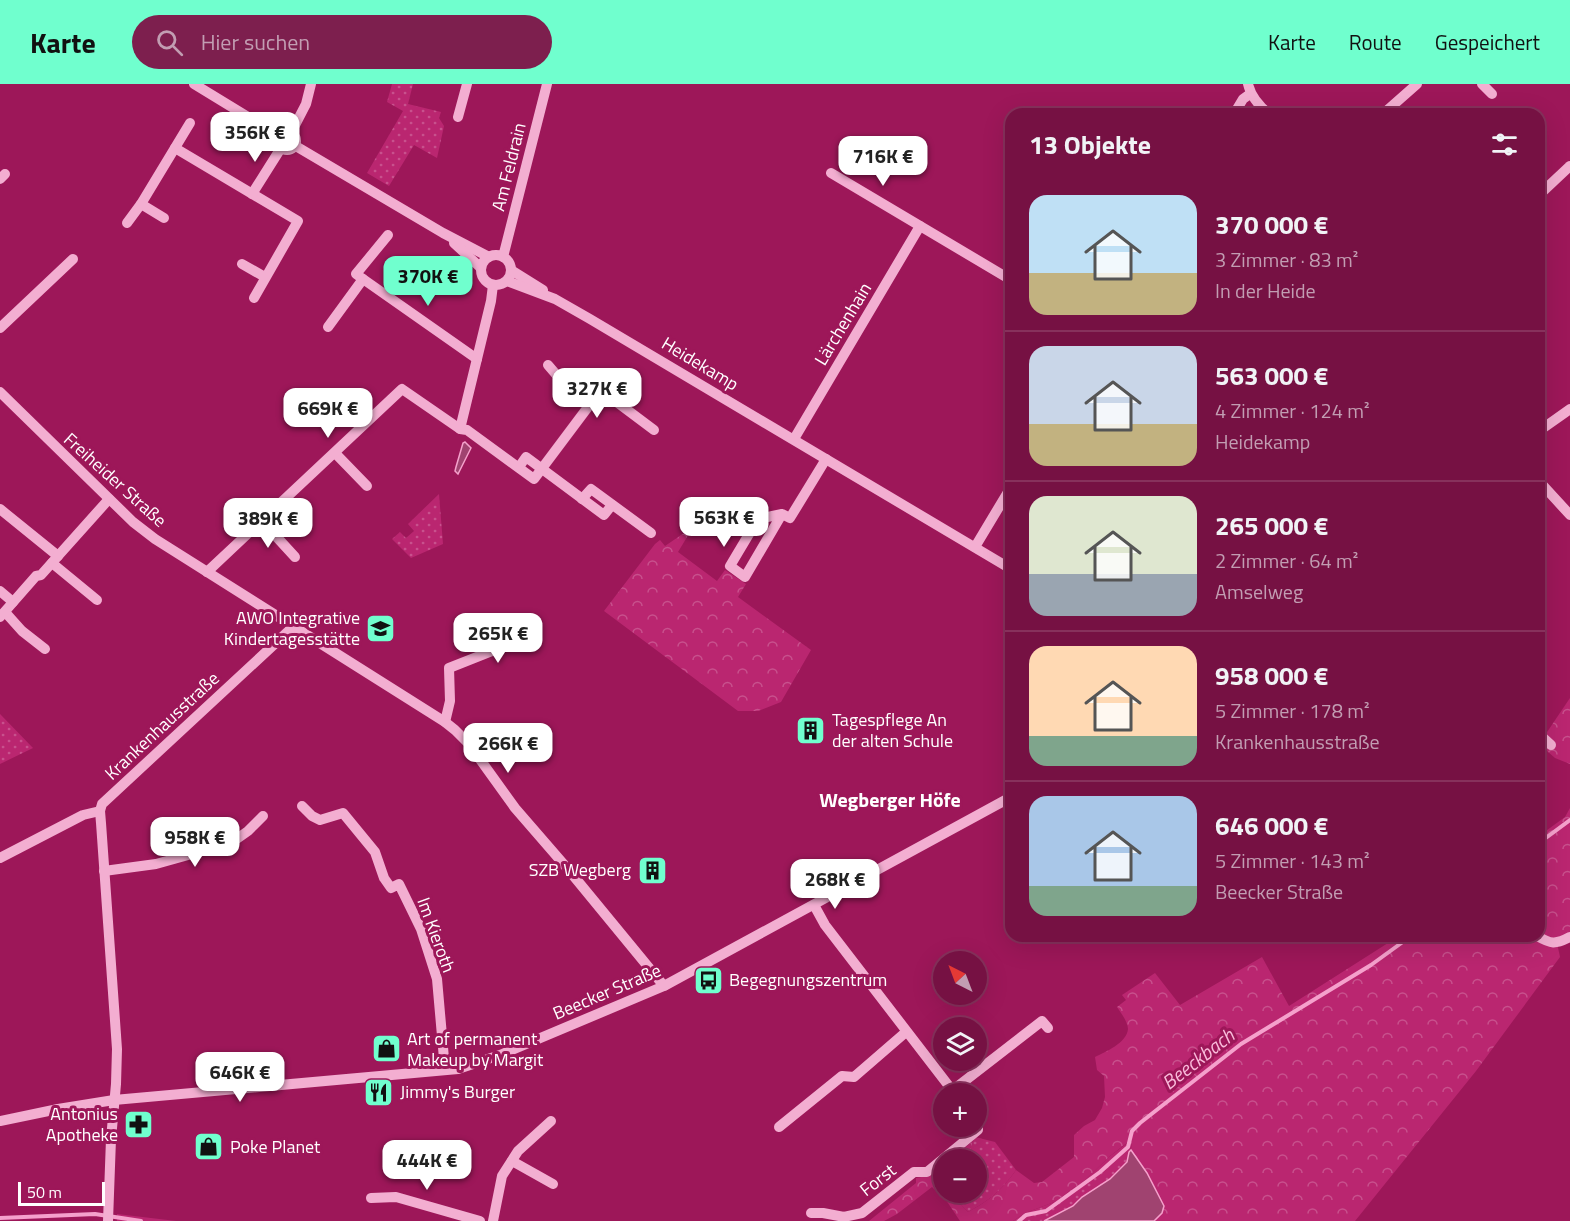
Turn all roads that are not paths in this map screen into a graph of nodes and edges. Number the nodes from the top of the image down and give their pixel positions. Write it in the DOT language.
graph roads {
  1 [pos="194,84"];
  2 [pos="311,84"];
  3 [pos="467,84"];
  4 [pos="546,84"];
  5 [pos="1417,84"];
  6 [pos="1482,84"];
  7 [pos="1249,89"];
  8 [pos="1492,94"];
  9 [pos="1238,108"];
  10 [pos="1262,108"];
  11 [pos="1390,108"];
  12 [pos="458,117"];
  13 [pos="190,123"];
  14 [pos="291,133"];
  15 [pos="279,136"];
  16 [pos="294,145"];
  17 [pos="175,148"];
  18 [pos="281,148"];
  19 [pos="1570,166"];
  20 [pos="831,173"];
  21 [pos="1545,189"];
  22 [pos="252,194"];
  23 [pos="141,204"];
  24 [pos="164,218"];
  25 [pos="127,223"];
  26 [pos="920,226"];
  27 [pos="443,233"];
  28 [pos="388,235"];
  29 [pos="489,257"];
  30 [pos="503,257"];
  31 [pos="73,259"];
  32 [pos="242,264"];
  33 [pos="481,268"];
  34 [pos="509,275"];
  35 [pos="1005,276"];
  36 [pos="265,277"];
  37 [pos="363,279"];
  38 [pos="493,285"];
  39 [pos="254,298"];
  40 [pos="328,327"];
  41 [pos="0,328"];
  42 [pos="477,359"];
  43 [pos="548,365"];
  44 [pos="602,391"];
  45 [pos="0,392"];
  46 [pos="580,394"];
  47 [pos="591,403"];
  48 [pos="1570,409"];
  49 [pos="1545,427"];
  50 [pos="460,429"];
  51 [pos="654,430"];
  52 [pos="794,439"];
  53 [pos="335,453"];
  54 [pos="826,459"];
  55 [pos="542,469"];
  56 [pos="367,486"];
  57 [pos="1545,488"];
  58 [pos="1005,497"];
  59 [pos="109,499"];
  60 [pos="0,509"];
  61 [pos="782,514"];
  62 [pos="1570,515"];
  63 [pos="262,521"];
  64 [pos="651,533"];
  65 [pos="975,547"];
  66 [pos="295,557"];
  67 [pos="55,559"];
  68 [pos="1005,566"];
  69 [pos="207,572"];
  70 [pos="0,591"];
  71 [pos="97,600"];
  72 [pos="13,602"];
  73 [pos="2,614"];
  74 [pos="294,626"];
  75 [pos="526,628"];
  76 [pos="45,649"];
  77 [pos="445,722"];
  78 [pos="1545,740"];
  79 [pos="1551,745"];
  80 [pos="1005,800"];
  81 [pos="302,806"];
  82 [pos="100,811"];
  83 [pos="263,816"];
  84 [pos="0,858"];
  85 [pos="104,871"];
  86 [pos="814,904"];
  87 [pos="1570,937"];
  88 [pos="1545,940"];
  89 [pos="664,986"];
  90 [pos="1048,1028"];
  91 [pos="906,1032"];
  92 [pos="445,1070"];
  93 [pos="947,1083"];
  94 [pos="965,1083"];
  95 [pos="114,1101"];
  96 [pos="0,1121"];
  97 [pos="550,1121"];
  98 [pos="779,1127"];
  99 [pos="970,1137"];
  100 [pos="512,1161"];
  101 [pos="553,1184"];
  102 [pos="371,1198"];
  103 [pos="811,1213"];
  104 [pos="108,1221"];
  105 [pos="480,1221"];
  106 [pos="493,1221"];
  1 -- 15 [label="street"];
  2 -- 14 [label="street"];
  3 -- 12 [label="street"];
  4 -- 30 [label="street, Am Feldrain"];
  5 -- 11 [label="street"];
  6 -- 8 [label="street"];
  7 -- 9 [label="street"];
  7 -- 10 [label="street"];
  13 -- 17 [label="street"];
  14 -- 15 [label="street"];
  14 -- 16 [label="street"];
  15 -- 18 [label="street"];
  16 -- 18 [label="street"];
  16 -- 27 [label="street"];
  17 -- 22 [label="street"];
  17 -- 23 [label="street"];
  18 -- 22 [label="street"];
  19 -- 21 [label="street"];
  20 -- 26 [label="street"];
  22 -- 36 [label="street"];
  23 -- 24 [label="street"];
  23 -- 25 [label="street"];
  26 -- 35 [label="street"];
  26 -- 52 [label="street, Lärchenhain"];
  27 -- 29 [label="street"];
  27 -- 33 [label="street"];
  28 -- 37 [label="street"];
  29 -- 30 [label="street"];
  29 -- 33 [label="street"];
  30 -- 34 [label="street"];
  31 -- 41 [label="street"];
  32 -- 36 [label="street"];
  33 -- 38 [label="street"];
  34 -- 38 [label="street"];
  34 -- 52 [label="street, Heidekamp"];
  36 -- 39 [label="street"];
  37 -- 40 [label="street"];
  37 -- 42 [label="street"];
  38 -- 42 [label="street"];
  42 -- 50 [label="street"];
  43 -- 46 [label="street"];
  44 -- 46 [label="street"];
  44 -- 47 [label="street"];
  44 -- 51 [label="street"];
  45 -- 59 [label="street, Freiheider Straße"];
  46 -- 47 [label="street"];
  47 -- 55 [label="street"];
  48 -- 49 [label="street"];
  50 -- 53 [label="street"];
  50 -- 55 [label="street"];
  52 -- 54 [label="street, Heidekamp"];
  53 -- 56 [label="street"];
  53 -- 63 [label="street"];
  54 -- 61 [label="street"];
  54 -- 65 [label="street, Heidekamp"];
  55 -- 64 [label="street"];
  57 -- 62 [label="street"];
  58 -- 65 [label="street"];
  59 -- 67 [label="street"];
  59 -- 69 [label="street, Freiheider Straße"];
  60 -- 67 [label="street"];
  61 -- 61 [label="street"];
  63 -- 66 [label="street"];
  63 -- 69 [label="street"];
  65 -- 68 [label="street, Heidekamp"];
  67 -- 71 [label="street"];
  67 -- 72 [label="street"];
  69 -- 74 [label="street, Freiheider Straße"];
  70 -- 72 [label="street"];
  72 -- 73 [label="street"];
  73 -- 76 [label="street"];
  74 -- 77 [label="street, Freiheider Straße"];
  74 -- 82 [label="street, Krankenhausstraße"];
  75 -- 77 [label="street"];
  77 -- 89 [label="street, Freiheider Straße"];
  78 -- 79 [label="street"];
  80 -- 86 [label="street, Beecker Straße"];
  81 -- 92 [label="street, Im Kieroth"];
  82 -- 84 [label="street"];
  82 -- 85 [label="street"];
  83 -- 85 [label="street"];
  85 -- 95 [label="street"];
  86 -- 89 [label="street, Beecker Straße"];
  86 -- 91 [label="street"];
  87 -- 88 [label="street"];
  89 -- 92 [label="street, Beecker Straße"];
  90 -- 94 [label="street"];
  91 -- 93 [label="street"];
  91 -- 98 [label="street"];
  92 -- 95 [label="street, Beecker Straße"];
  95 -- 96 [label="street, Beecker Straße"];
  95 -- 104 [label="street"];
  97 -- 100 [label="street"];
  99 -- 103 [label="street, Forst"];
  100 -- 101 [label="street"];
  100 -- 106 [label="street"];
  102 -- 105 [label="street"];
}
